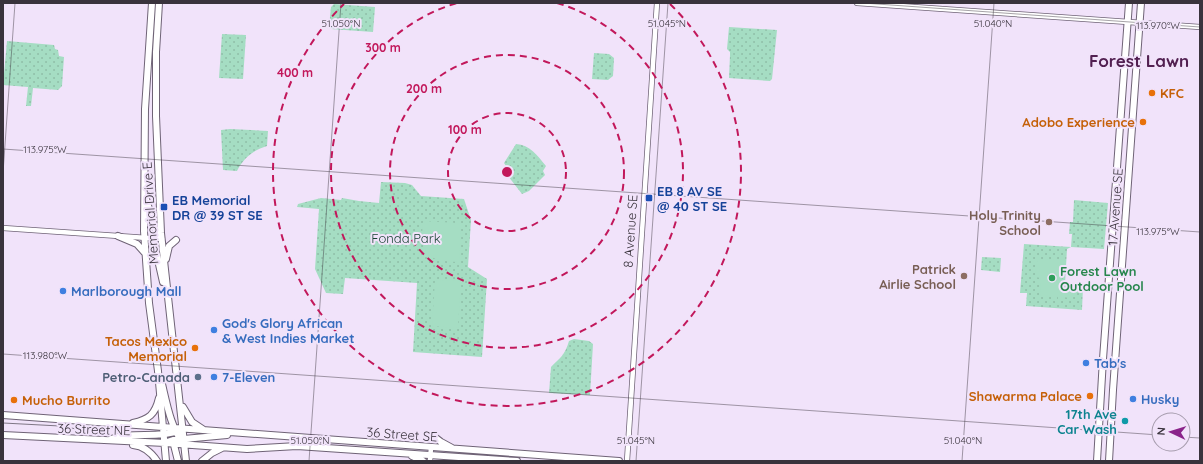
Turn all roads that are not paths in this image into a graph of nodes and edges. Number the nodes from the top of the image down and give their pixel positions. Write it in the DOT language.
graph roads {
  1 [pos="152,3"];
  2 [pos="159,3"];
  3 [pos="657,3"];
  4 [pos="857,3"];
  5 [pos="1129,3"];
  6 [pos="1141,3"];
  7 [pos="1127,22"];
  8 [pos="1140,23"];
  9 [pos="1200,27"];
  10 [pos="144,186"];
  11 [pos="3,228"];
  12 [pos="118,236"];
  13 [pos="144,238"];
  14 [pos="153,238"];
  15 [pos="162,239"];
  16 [pos="176,240"];
  17 [pos="145,253"];
  18 [pos="165,262"];
  19 [pos="169,306"];
  20 [pos="158,371"];
  21 [pos="160,394"];
  22 [pos="180,402"];
  23 [pos="3,416"];
  24 [pos="130,424"];
  25 [pos="183,429"];
  26 [pos="206,430"];
  27 [pos="169,431"];
  28 [pos="234,434"];
  29 [pos="3,435"];
  30 [pos="432,435"];
  31 [pos="107,440"];
  32 [pos="118,441"];
  33 [pos="183,441"];
  34 [pos="173,442"];
  35 [pos="165,443"];
  36 [pos="431,447"];
  37 [pos="224,448"];
  38 [pos="455,449"];
  39 [pos="405,453"];
  40 [pos="430,458"];
  41 [pos="157,461"];
  42 [pos="166,461"];
  43 [pos="178,461"];
  44 [pos="186,461"];
  45 [pos="202,461"];
  46 [pos="423,461"];
  47 [pos="517,461"];
  48 [pos="619,461"];
  49 [pos="626,461"];
  50 [pos="1097,461"];
  51 [pos="1109,461"];
  1 -- 10 [label="main road, Memorial Drive E"];
  2 -- 15 [label="main road, Memorial Drive E"];
  3 -- 49 [label="street, 8 Avenue SE"];
  4 -- 7 [label="street"];
  5 -- 7 [label="main road, 17 Avenue SE"];
  6 -- 8 [label="main road, 17 Avenue SE"];
  7 -- 8 [label="street"];
  7 -- 50 [label="main road, 17 Avenue SE"];
  8 -- 9 [label="street"];
  8 -- 51 [label="main road, 17 Avenue SE"];
  10 -- 13 [label="main road, Memorial Drive E"];
  10 -- 15 [label="main road"];
  11 -- 12 [label="street"];
  12 -- 13 [label="street"];
  12 -- 17 [label="main road"];
  13 -- 14 [label="street"];
  13 -- 17 [label="main road, Memorial Drive E"];
  14 -- 15 [label="street"];
  14 -- 19 [label="main road"];
  15 -- 18 [label="main road, Memorial Drive E"];
  16 -- 18 [label="main road"];
  17 -- 20 [label="main road, Memorial Drive E"];
  18 -- 19 [label="main road, Memorial Drive E"];
  19 -- 22 [label="main road, Memorial Drive E"];
  20 -- 21 [label="main road, Memorial Drive E"];
  20 -- 27 [label="main road"];
  21 -- 24 [label="main road"];
  21 -- 27 [label="main road, Memorial Drive E"];
  22 -- 25 [label="main road, Memorial Drive E"];
  22 -- 26 [label="main road"];
  23 -- 24 [label="main road, 36 Street NE"];
  24 -- 27 [label="main road, 36 Street NE"];
  25 -- 26 [label="main road, 36 Street SE"];
  25 -- 27 [label="main road, 36 Street NE"];
  25 -- 33 [label="main road, Memorial Drive E"];
  26 -- 28 [label="main road, 36 Street SE"];
  27 -- 31 [label="main road"];
  27 -- 33 [label="main road"];
  27 -- 34 [label="main road"];
  27 -- 35 [label="main road, Memorial Drive E"];
  28 -- 33 [label="main road"];
  28 -- 36 [label="main road, 36 Street SE"];
  29 -- 31 [label="main road, 36 Street NE"];
  30 -- 38 [label="main road"];
  31 -- 32 [label="main road, 36 Street NE"];
  32 -- 35 [label="main road, 36 Street NE"];
  32 -- 41 [label="main road"];
  33 -- 34 [label="main road"];
  33 -- 37 [label="main road, 36 Street SE"];
  33 -- 44 [label="main road, Memorial Drive E"];
  34 -- 35 [label="main road"];
  34 -- 43 [label="main road"];
  35 -- 42 [label="main road, Memorial Drive E"];
  36 -- 38 [label="main road, 36 Street SE"];
  36 -- 40 [label="street"];
  37 -- 39 [label="main road, 36 Street SE"];
  37 -- 45 [label="main road"];
  38 -- 48 [label="main road, 36 Street SE"];
  39 -- 40 [label="main road, 36 Street SE"];
  39 -- 46 [label="main road"];
  40 -- 47 [label="main road, 36 Street SE"];
}
